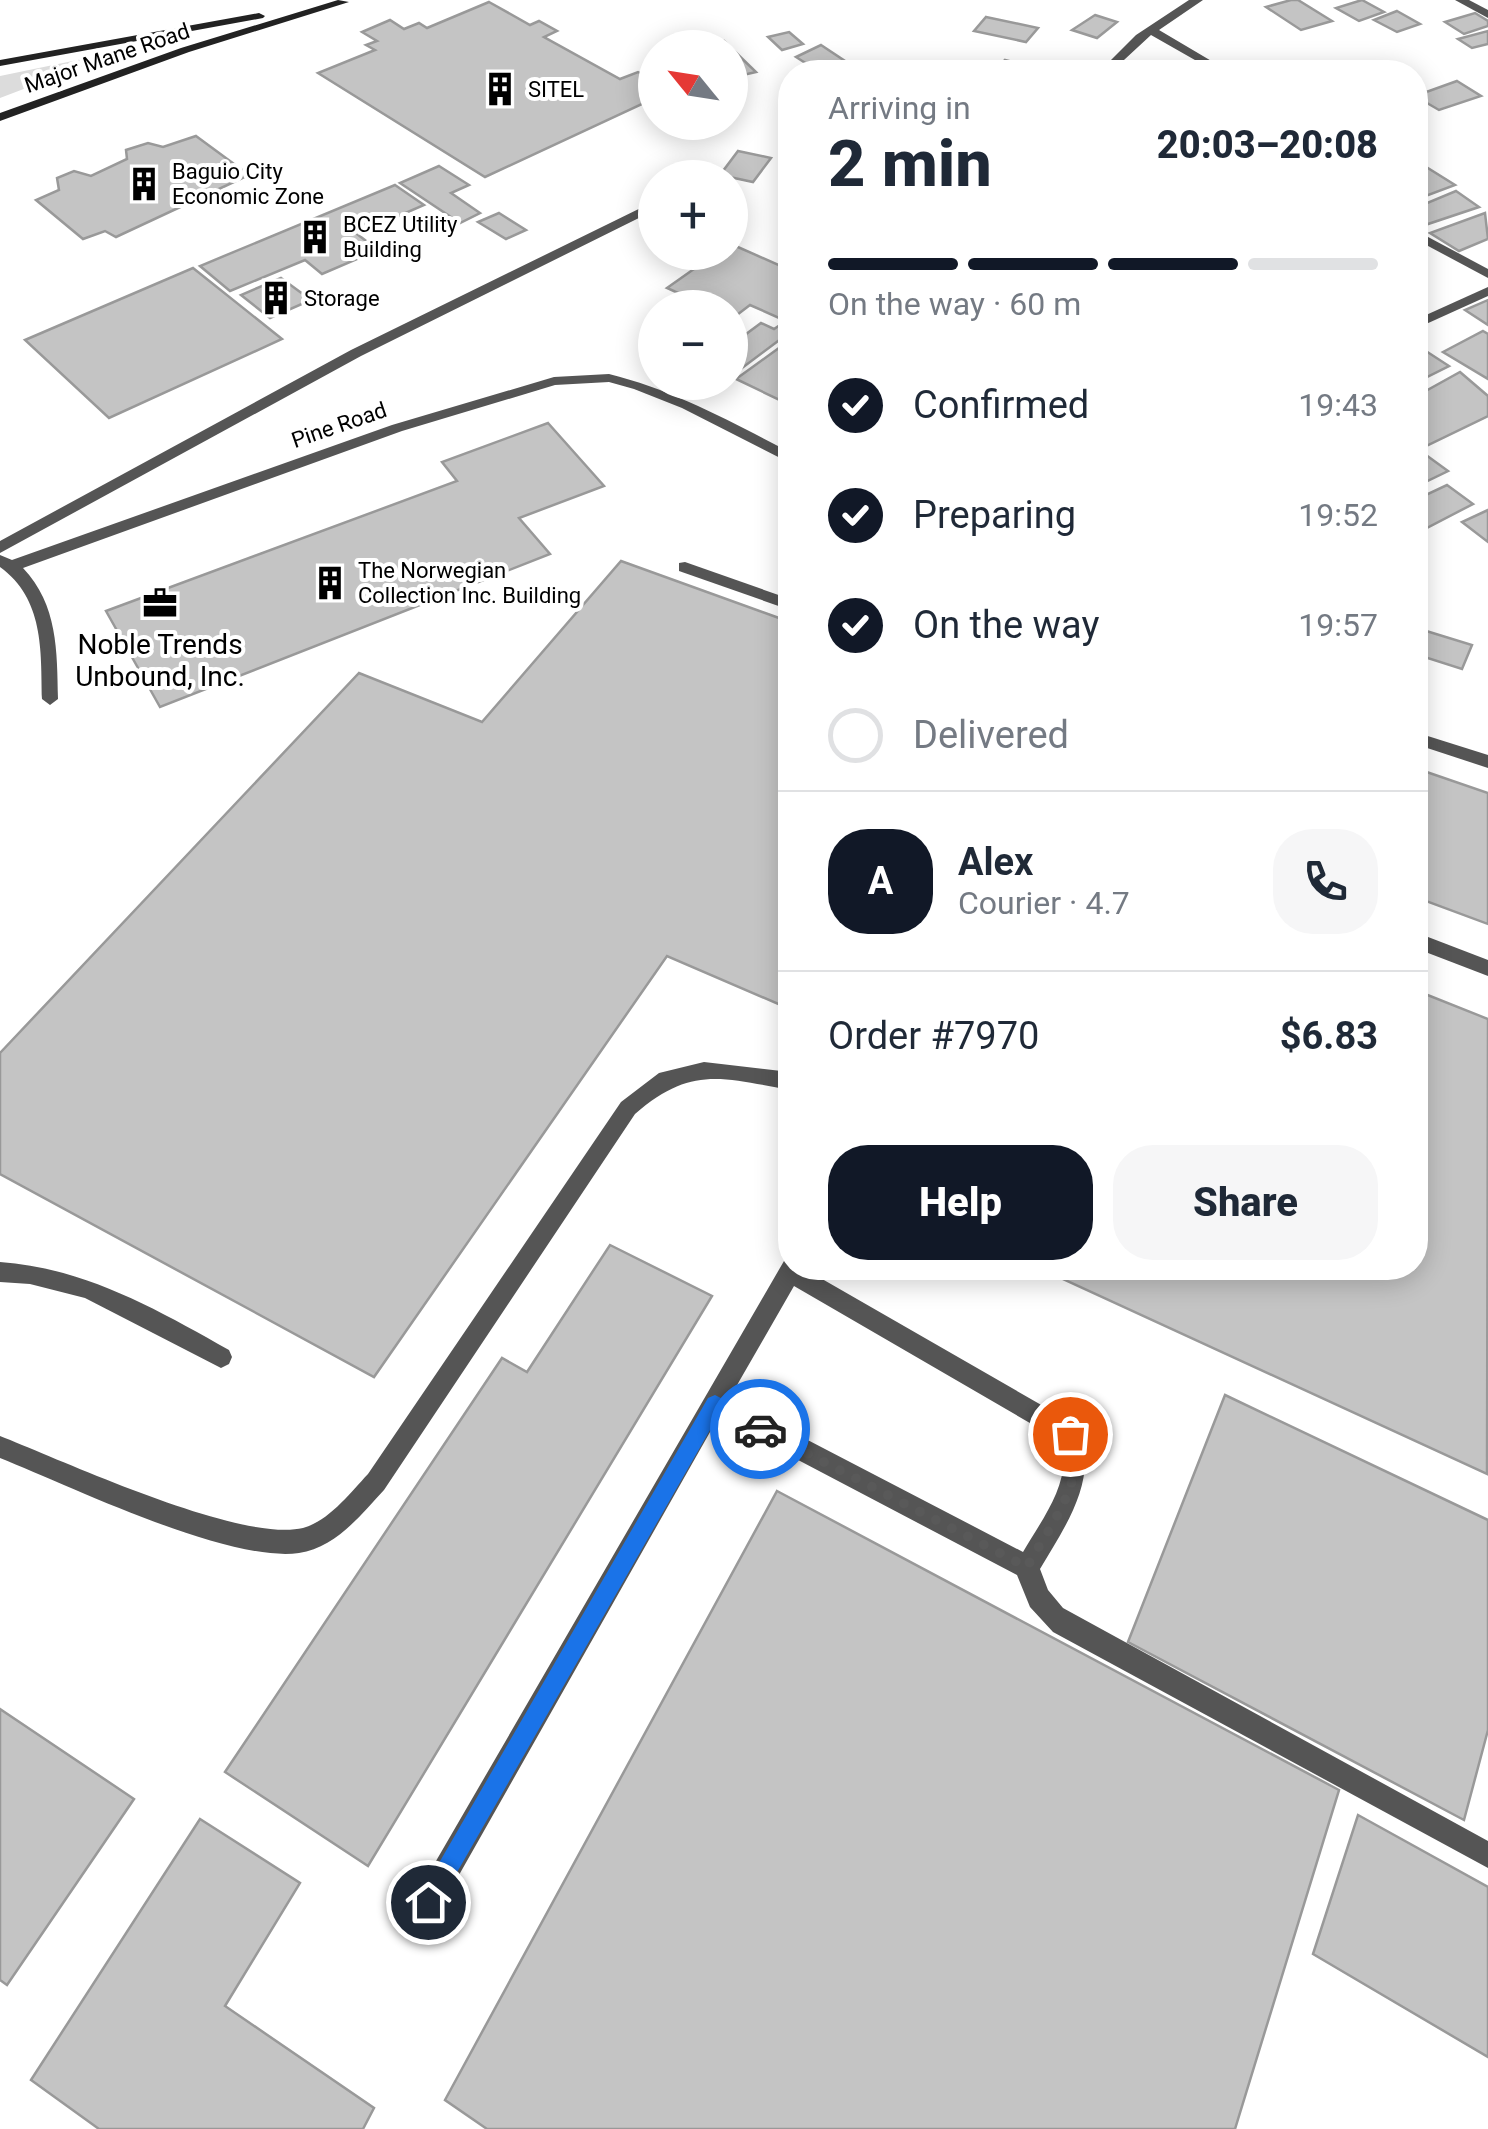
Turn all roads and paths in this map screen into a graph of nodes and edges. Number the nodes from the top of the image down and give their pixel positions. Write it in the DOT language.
graph roads {
  1 [pos="1197,0"];
  2 [pos="1461,0"];
  3 [pos="346,1"];
  4 [pos="1488,16"];
  5 [pos="1151,30"];
  6 [pos="1118,60"];
  7 [pos="1203,60"];
  8 [pos="0,63"];
  9 [pos="0,117"];
  10 [pos="638,213"];
  11 [pos="1428,241"];
  12 [pos="1488,274"];
  13 [pos="1488,291"];
  14 [pos="1428,319"];
  15 [pos="778,452"];
  16 [pos="0,548"];
  17 [pos="6,562"];
  18 [pos="685,566"];
  19 [pos="778,601"];
  20 [pos="50,699"];
  21 [pos="1428,742"];
  22 [pos="1488,762"];
  23 [pos="1428,945"];
  24 [pos="1488,968"];
  25 [pos="778,1079"];
  26 [pos="0,1272"];
  27 [pos="785,1280"];
  28 [pos="808,1280"];
  29 [pos="221,1357"];
  30 [pos="715,1404"];
  31 [pos="0,1447"];
  32 [pos="1027,1567"];
  33 [pos="1488,1855"];
  34 [pos="428,1902"];
  1 -- 5 [label="street"];
  2 -- 4 [label="street"];
  3 -- 8 [label="main road"];
  3 -- 9 [label="main road, Major Mane Road"];
  5 -- 6 [label="street"];
  5 -- 7 [label="street"];
  10 -- 16 [label="street"];
  11 -- 12 [label="street"];
  13 -- 14 [label="street"];
  15 -- 17 [label="street, Pine Road"];
  17 -- 20 [label="street"];
  18 -- 19 [label="street"];
  21 -- 22 [label="street"];
  23 -- 24 [label="street"];
  25 -- 31 [label="street"];
  26 -- 29 [label="street"];
  27 -- 30 [label="street"];
  28 -- 32 [label="street"];
  30 -- 32 [label="street"];
  30 -- 34 [label="street"];
  32 -- 33 [label="street"];
}
